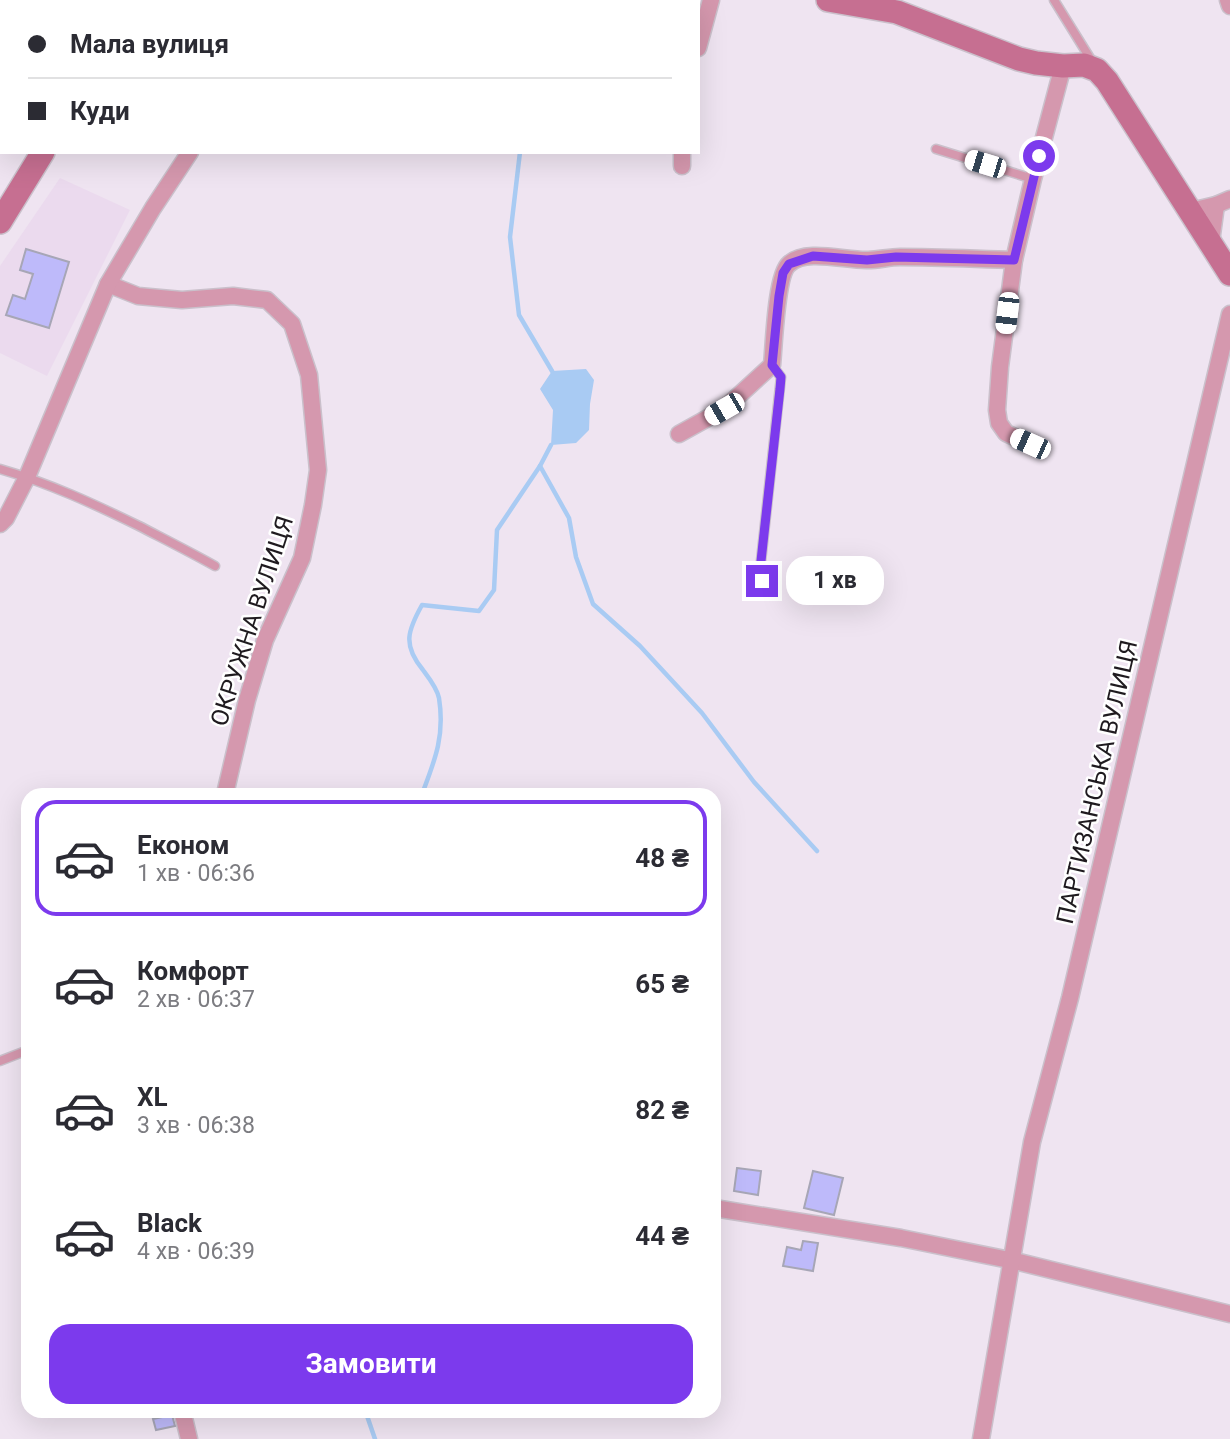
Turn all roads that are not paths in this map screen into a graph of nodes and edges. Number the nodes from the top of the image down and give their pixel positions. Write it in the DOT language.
graph roads {
  1 [pos="711,0"];
  2 [pos="828,0"];
  3 [pos="1054,0"];
  4 [pos="1228,0"];
  5 [pos="1230,6"];
  6 [pos="700,41"];
  7 [pos="1063,66"];
  8 [pos="1097,70"];
  9 [pos="936,149"];
  10 [pos="42,154"];
  11 [pos="189,154"];
  12 [pos="1033,179"];
  13 [pos="1223,202"];
  14 [pos="1191,211"];
  15 [pos="0,222"];
  16 [pos="1211,242"];
  17 [pos="1014,260"];
  18 [pos="1230,274"];
  19 [pos="108,284"];
  20 [pos="1230,314"];
  21 [pos="772,365"];
  22 [pos="678,434"];
  23 [pos="1030,444"];
  24 [pos="0,470"];
  25 [pos="27,477"];
  26 [pos="0,524"];
  27 [pos="215,566"];
  28 [pos="762,581"];
  29 [pos="226,788"];
  30 [pos="21,1054"];
  31 [pos="0,1061"];
  32 [pos="721,1209"];
  33 [pos="1011,1261"];
  34 [pos="1230,1314"];
  35 [pos="184,1418"];
  36 [pos="189,1439"];
  37 [pos="981,1439"];
  1 -- 6 [label="street"];
  2 -- 7 [label="street"];
  3 -- 8 [label="lane"];
  4 -- 5 [label="street"];
  7 -- 8 [label="street"];
  7 -- 12 [label="street"];
  8 -- 14 [label="street"];
  9 -- 12 [label="lane"];
  10 -- 15 [label="street"];
  11 -- 19 [label="street"];
  12 -- 17 [label="street"];
  13 -- 14 [label="street"];
  13 -- 16 [label="street"];
  14 -- 16 [label="street"];
  16 -- 18 [label="street"];
  17 -- 21 [label="street"];
  17 -- 23 [label="street"];
  19 -- 25 [label="street"];
  19 -- 29 [label="street, ОКРУЖНА ВУЛИЦЯ"];
  20 -- 33 [label="street, ПАРТИЗАНСЬКА ВУЛИЦЯ"];
  21 -- 22 [label="street"];
  21 -- 28 [label="lane"];
  24 -- 25 [label="lane"];
  25 -- 26 [label="street"];
  25 -- 27 [label="lane"];
  30 -- 31 [label="lane"];
  32 -- 33 [label="street"];
  33 -- 34 [label="street"];
  33 -- 37 [label="street, ПАРТИЗАНСЬКА ВУЛИЦЯ"];
  35 -- 36 [label="street"];
}
